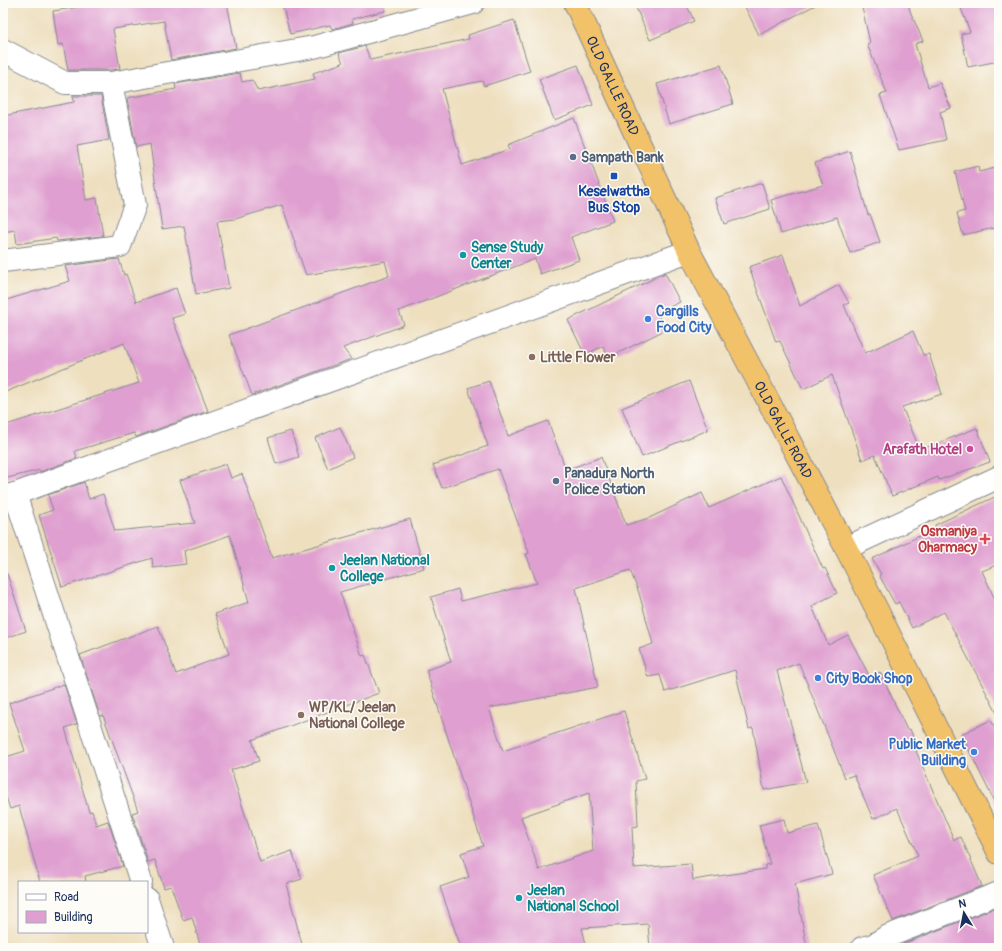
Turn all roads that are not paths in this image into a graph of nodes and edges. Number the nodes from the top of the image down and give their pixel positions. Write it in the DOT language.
graph roads {
  1 [pos="473,3"];
  2 [pos="575,3"];
  3 [pos="3,50"];
  4 [pos="111,83"];
  5 [pos="689,251"];
  6 [pos="3,261"];
  7 [pos="999,477"];
  8 [pos="9,496"];
  9 [pos="846,548"];
  10 [pos="999,853"];
  11 [pos="141,881"];
  12 [pos="999,893"];
  13 [pos="148,902"];
  14 [pos="163,948"];
  15 [pos="862,948"];
  1 -- 4 [label="street"];
  2 -- 5 [label="highway, OLD GALLE ROAD"];
  3 -- 4 [label="street"];
  4 -- 6 [label="street"];
  5 -- 8 [label="street"];
  5 -- 9 [label="highway, OLD GALLE ROAD"];
  7 -- 9 [label="street"];
  8 -- 11 [label="street"];
  9 -- 10 [label="highway, OLD GALLE ROAD"];
  12 -- 15 [label="street"];
  13 -- 14 [label="street"];
}
